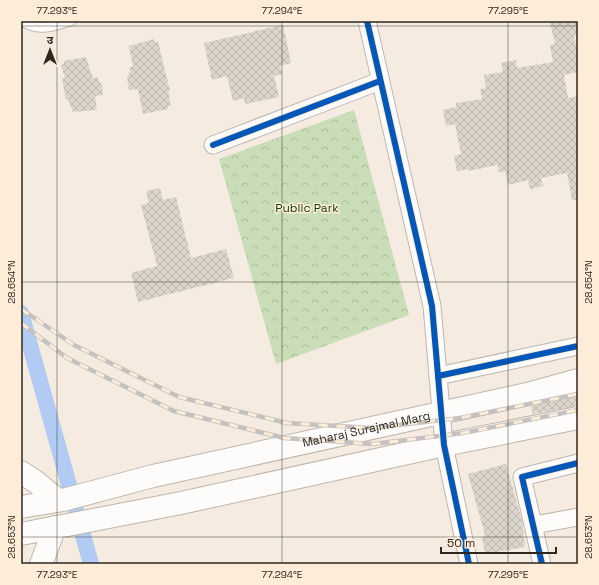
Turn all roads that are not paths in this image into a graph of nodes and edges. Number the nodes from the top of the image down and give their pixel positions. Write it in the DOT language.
graph roads {
  1 [pos="23,21"];
  2 [pos="71,21"];
  3 [pos="367,21"];
  4 [pos="380,81"];
  5 [pos="213,145"];
  6 [pos="578,346"];
  7 [pos="438,376"];
  8 [pos="578,380"];
  9 [pos="441,413"];
  10 [pos="578,418"];
  11 [pos="444,445"];
  12 [pos="578,463"];
  13 [pos="21,472"];
  14 [pos="60,500"];
  15 [pos="21,507"];
  16 [pos="578,517"];
  17 [pos="534,525"];
  18 [pos="55,527"];
  19 [pos="21,534"];
  20 [pos="41,564"];
  21 [pos="469,564"];
  22 [pos="542,564"];
  1 -- 2 [label="lane"];
  3 -- 4 [label="street"];
  4 -- 5 [label="street"];
  4 -- 7 [label="street"];
  6 -- 7 [label="street"];
  7 -- 9 [label="street"];
  8 -- 9 [label="main road, Maharaj Surajmal Marg"];
  9 -- 11 [label="street"];
  9 -- 14 [label="main road, Maharaj Surajmal Marg"];
  10 -- 11 [label="main road"];
  11 -- 18 [label="main road"];
  11 -- 21 [label="street"];
  12 -- 17 [label="street"];
  13 -- 14 [label="main road"];
  14 -- 15 [label="main road, Maharaj Surajmal Marg"];
  16 -- 17 [label="street"];
  17 -- 22 [label="street"];
  18 -- 19 [label="main road"];
  18 -- 20 [label="main road"];
}
